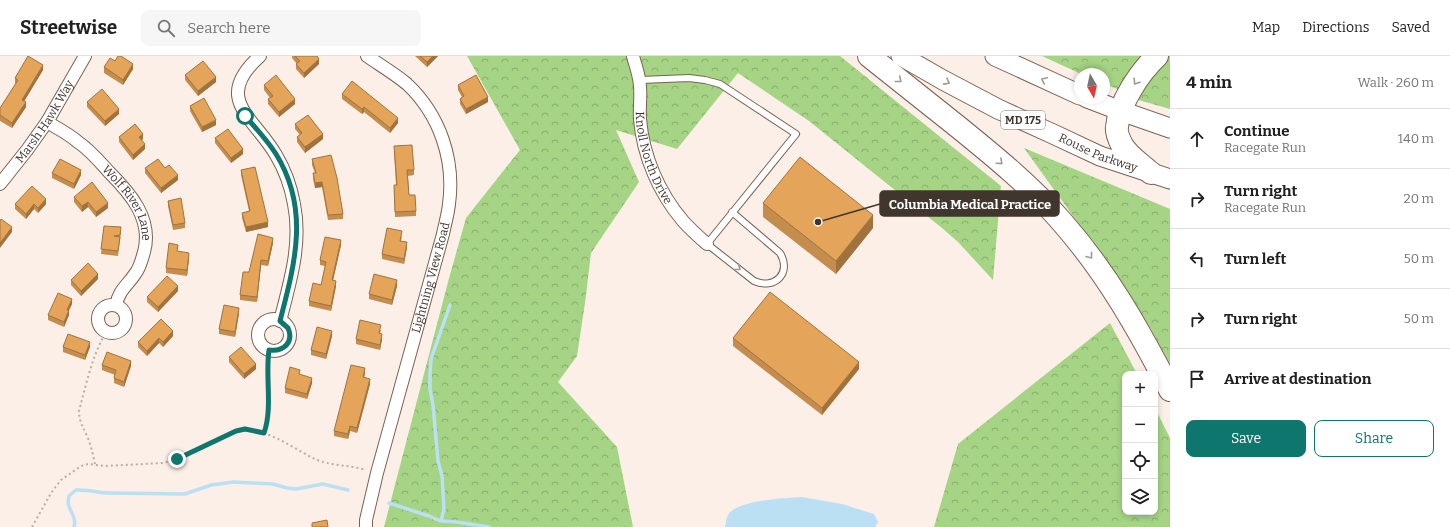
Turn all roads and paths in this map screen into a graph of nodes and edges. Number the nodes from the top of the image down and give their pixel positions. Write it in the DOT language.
graph roads {
  1 [pos="85,56"];
  2 [pos="260,56"];
  3 [pos="367,56"];
  4 [pos="633,56"];
  5 [pos="869,56"];
  6 [pos="901,56"];
  7 [pos="995,56"];
  8 [pos="1157,56"];
  9 [pos="640,80"];
  10 [pos="1074,92"];
  11 [pos="1103,104"];
  12 [pos="1121,111"];
  13 [pos="47,122"];
  14 [pos="1170,128"];
  15 [pos="1160,176"];
  16 [pos="0,184"];
  17 [pos="732,212"];
  18 [pos="707,244"];
  19 [pos="116,305"];
  20 [pos="280,321"];
  21 [pos="106,332"];
  22 [pos="269,350"];
  23 [pos="1170,390"];
  24 [pos="264,433"];
  25 [pos="95,464"];
  26 [pos="377,473"];
  27 [pos="32,527"];
  28 [pos="366,527"];
  1 -- 13 [label="street, Marsh Hawk Way"];
  2 -- 20 [label="street"];
  3 -- 26 [label="street, Lightning View Road"];
  4 -- 9 [label="street, Knoll North Drive"];
  5 -- 23 [label="highway, one-way"];
  6 -- 15 [label="main road, Rouse Parkway / MD 175, one-way"];
  10 -- 7 [label="main road, one-way"];
  8 -- 12 [label="highway, one-way"];
  9 -- 17 [label="lane"];
  9 -- 18 [label="street, Knoll North Drive"];
  11 -- 12 [label="main road"];
  12 -- 14 [label="main road"];
  12 -- 15 [label="highway"];
  13 -- 16 [label="street, Marsh Hawk Way"];
  13 -- 19 [label="street, Wolf River Lane"];
  17 -- 18 [label="lane"];
  18 -- 17 [label="lane, one-way"];
  19 -- 21 [label="street"];
  19 -- 21 [label="street"];
  20 -- 22 [label="street"];
  20 -- 22 [label="street"];
  21 -- 25 [label="path"];
  22 -- 24 [label="path"];
  24 -- 25 [label="path"];
  24 -- 26 [label="path"];
  25 -- 27 [label="path"];
  26 -- 28 [label="street, Lightning View Road"];
}
